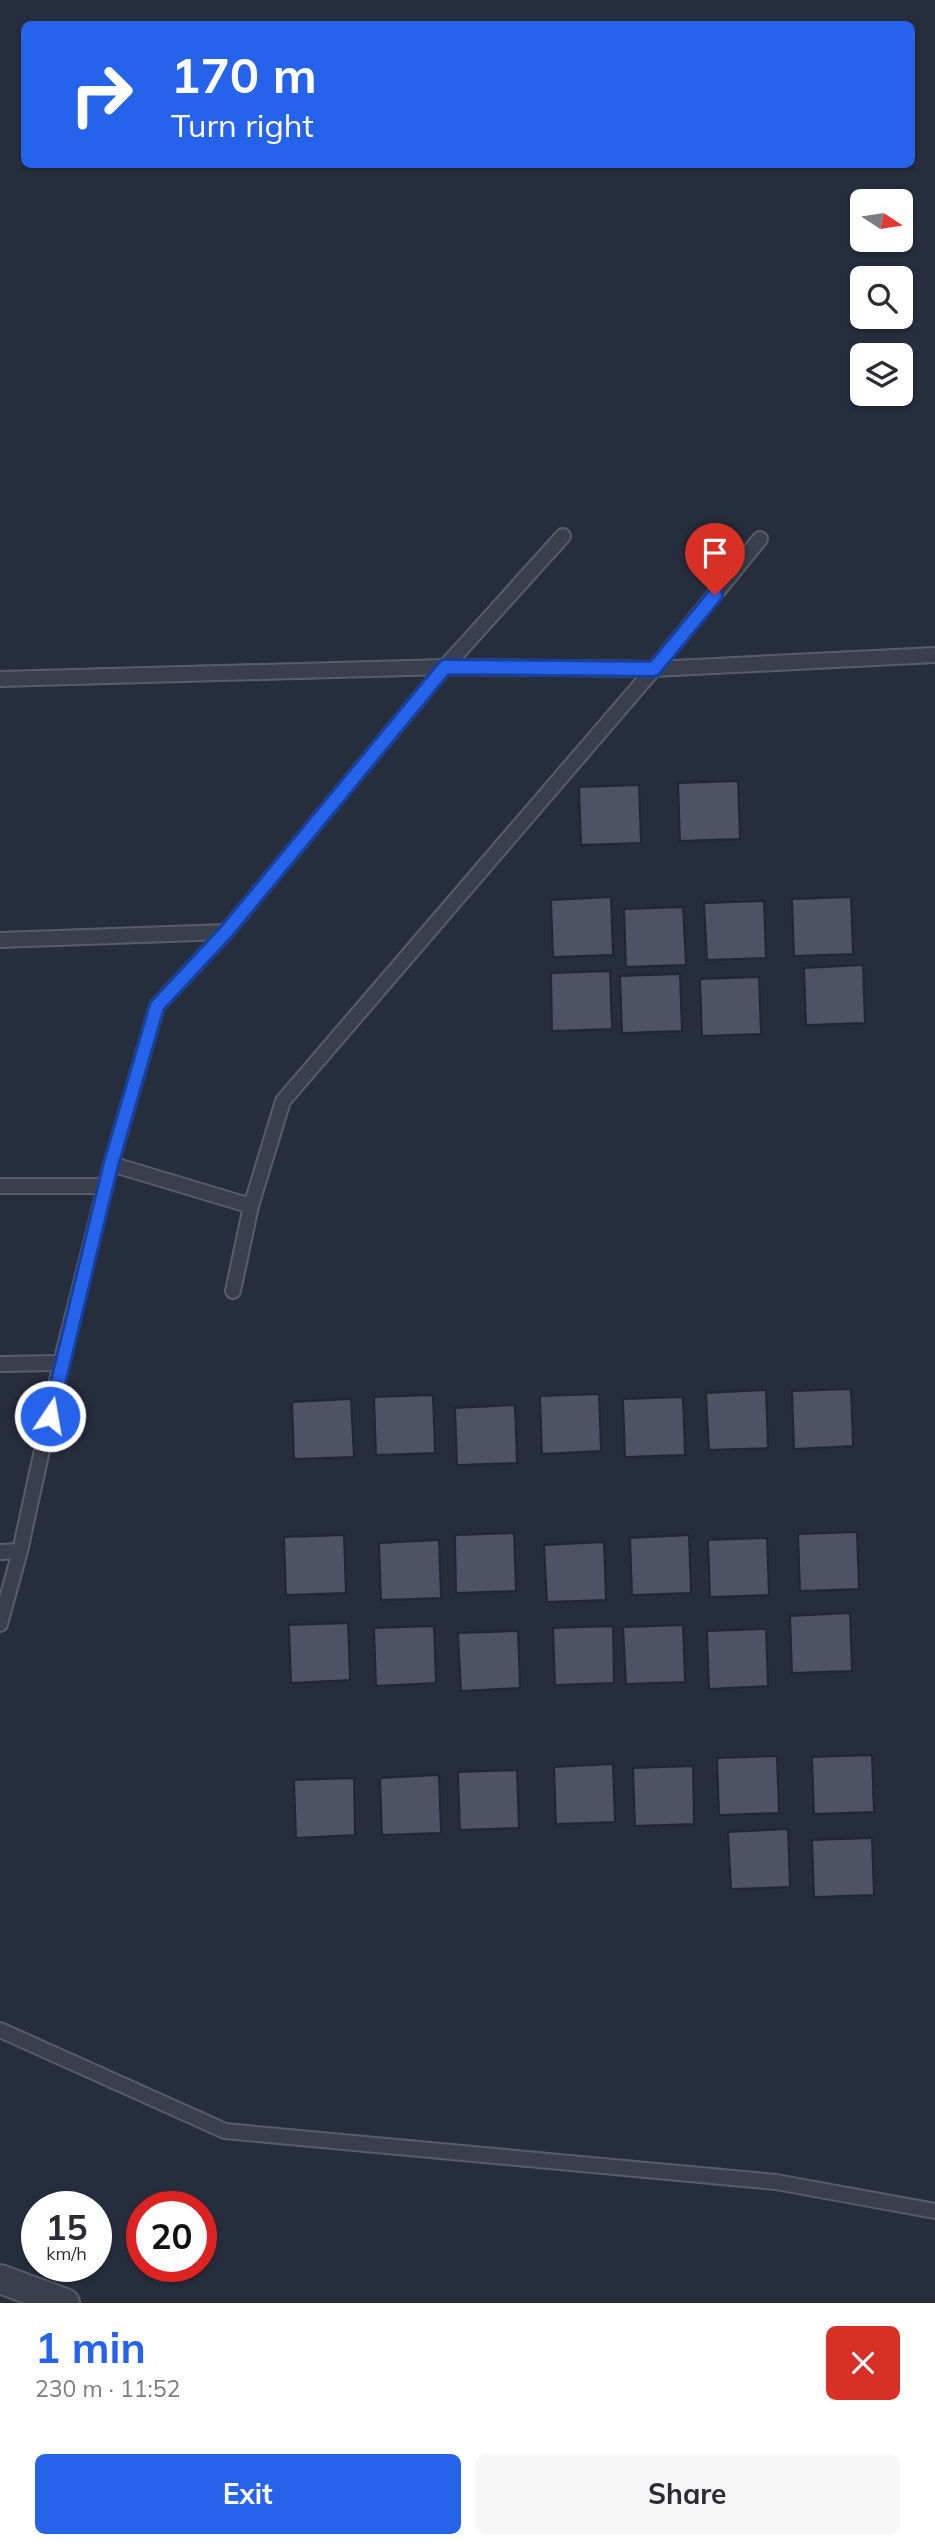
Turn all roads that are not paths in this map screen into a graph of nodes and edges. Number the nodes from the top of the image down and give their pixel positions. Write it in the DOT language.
graph roads {
  1 [pos="563,536"];
  2 [pos="760,539"];
  3 [pos="935,655"];
  4 [pos="445,667"];
  5 [pos="654,669"];
  6 [pos="0,679"];
  7 [pos="226,932"];
  8 [pos="0,940"];
  9 [pos="111,1164"];
  10 [pos="0,1186"];
  11 [pos="105,1186"];
  12 [pos="251,1206"];
  13 [pos="233,1292"];
  14 [pos="61,1363"];
  15 [pos="0,1364"];
  16 [pos="20,1551"];
  17 [pos="0,1552"];
  18 [pos="0,1624"];
  19 [pos="0,2030"];
  20 [pos="935,2211"];
  21 [pos="0,2278"];
  22 [pos="65,2303"];
  1 -- 4 [label="lane"];
  2 -- 5 [label="lane"];
  3 -- 5 [label="lane"];
  4 -- 5 [label="lane"];
  4 -- 6 [label="lane"];
  4 -- 7 [label="lane"];
  5 -- 12 [label="lane"];
  7 -- 8 [label="lane"];
  7 -- 9 [label="lane"];
  9 -- 11 [label="lane"];
  9 -- 12 [label="lane"];
  10 -- 11 [label="lane"];
  11 -- 14 [label="lane"];
  12 -- 13 [label="lane"];
  14 -- 15 [label="lane"];
  14 -- 16 [label="lane"];
  16 -- 17 [label="lane"];
  16 -- 18 [label="lane"];
  19 -- 20 [label="lane"];
  21 -- 22 [label="street"];
}
